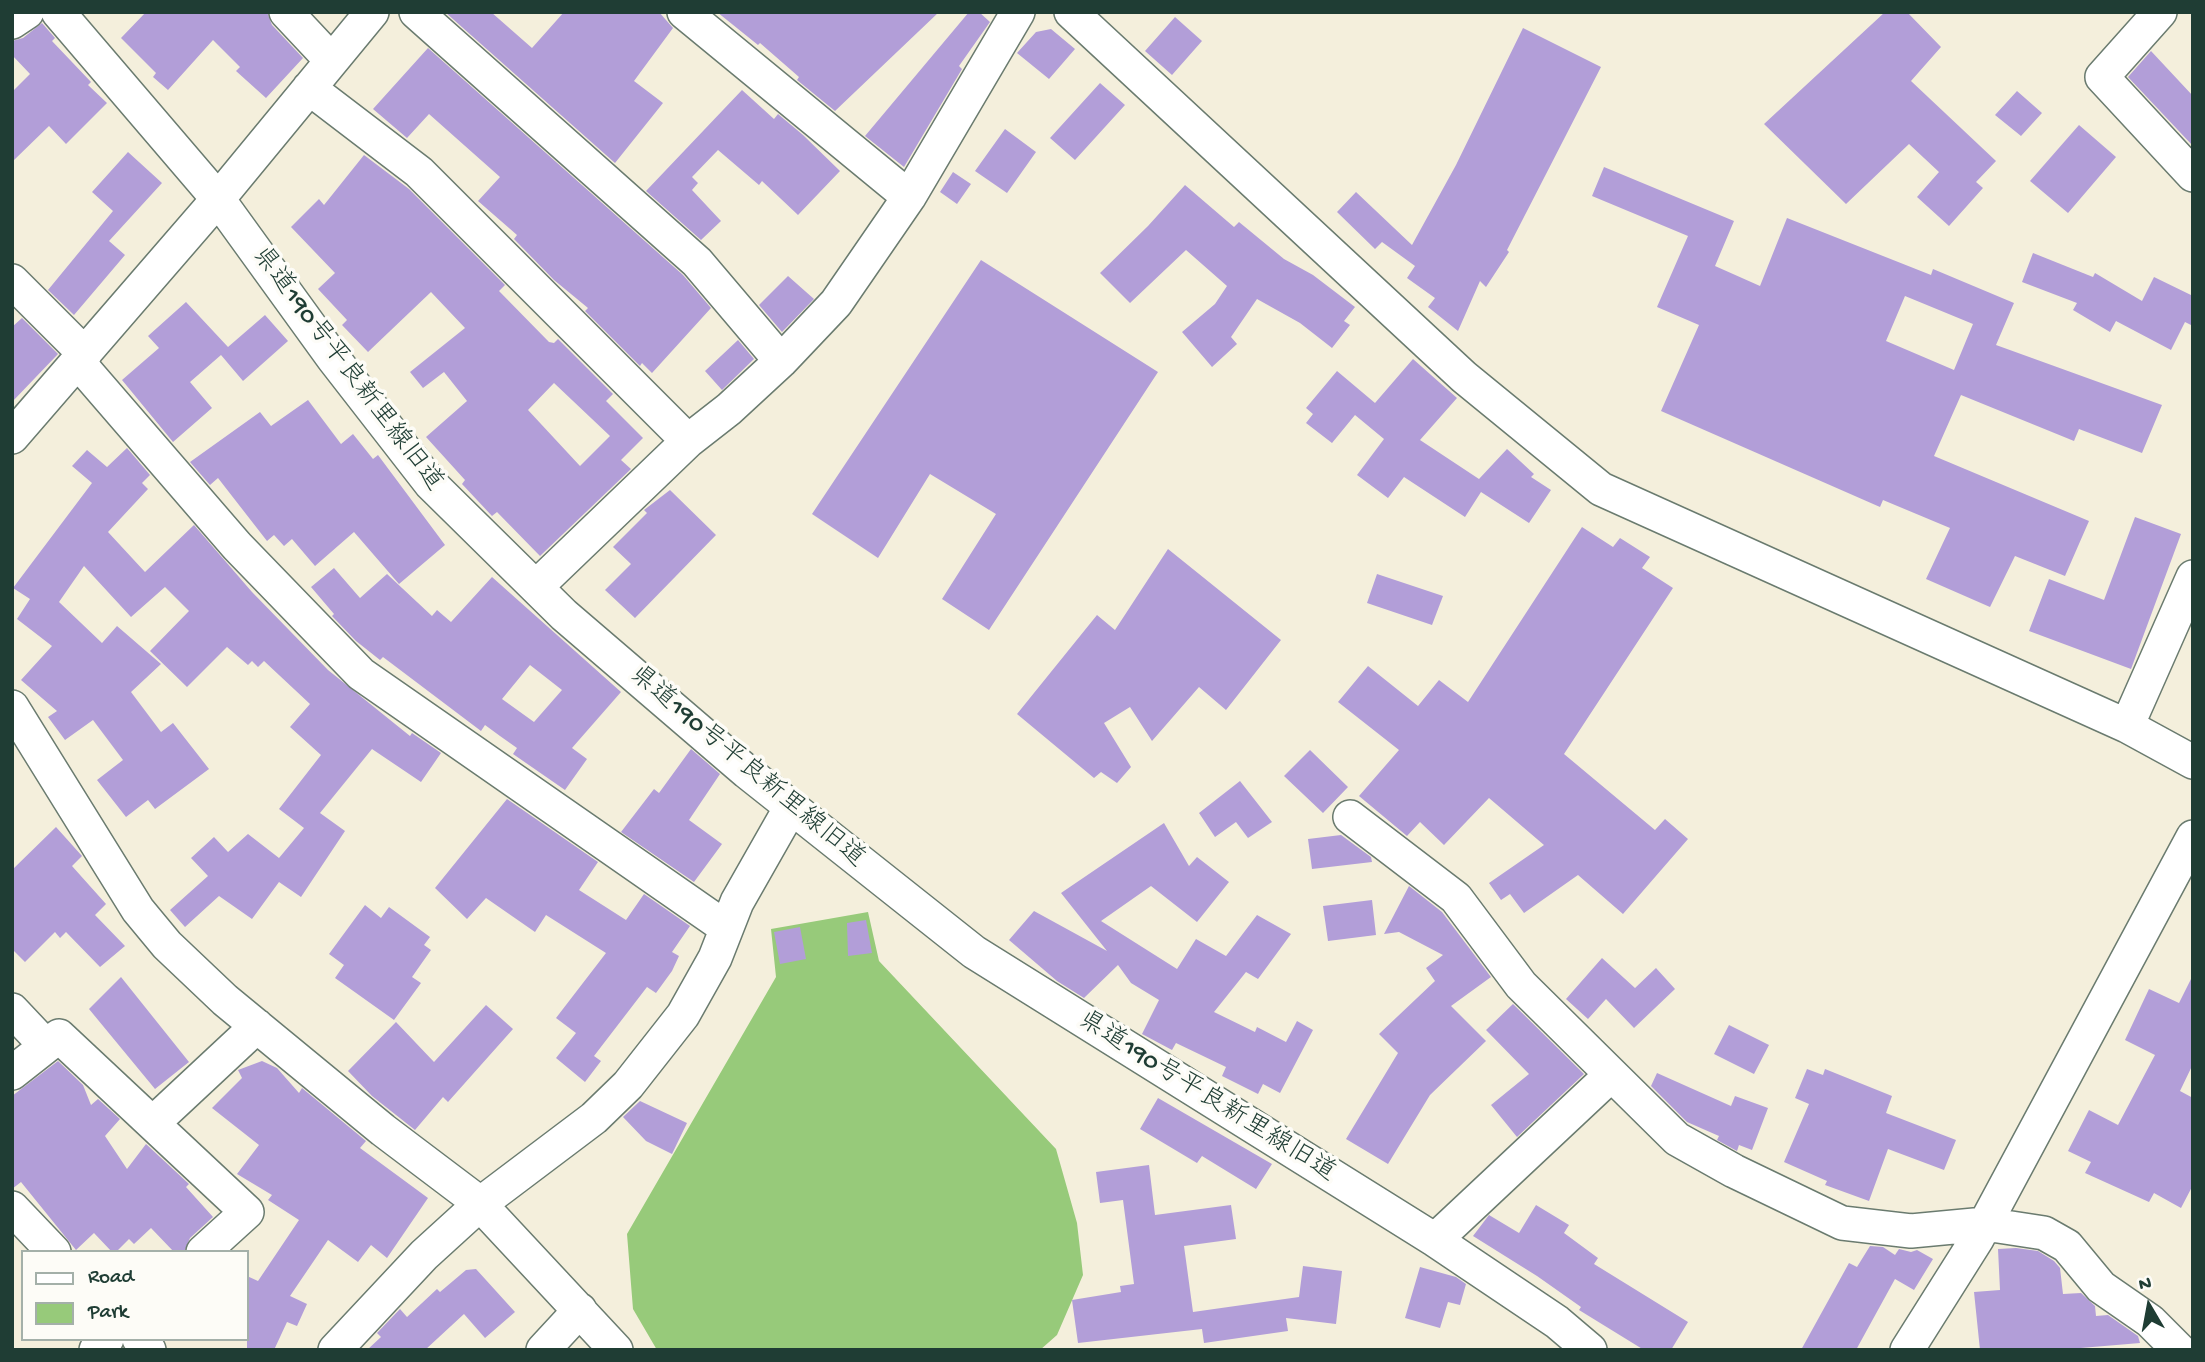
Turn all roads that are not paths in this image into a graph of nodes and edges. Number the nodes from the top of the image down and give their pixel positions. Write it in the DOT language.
graph roads {
  1 [pos="27,12"];
  2 [pos="58,12"];
  3 [pos="286,12"];
  4 [pos="372,12"];
  5 [pos="416,12"];
  6 [pos="684,12"];
  7 [pos="1018,12"];
  8 [pos="1071,12"];
  9 [pos="2160,12"];
  10 [pos="12,22"];
  11 [pos="331,60"];
  12 [pos="309,88"];
  13 [pos="2193,175"];
  14 [pos="909,197"];
  15 [pos="218,199"];
  16 [pos="12,281"];
  17 [pos="82,358"];
  18 [pos="781,360"];
  19 [pos="12,437"];
  20 [pos="688,441"];
  21 [pos="2193,577"];
  22 [pos="536,587"];
  23 [pos="12,707"];
  24 [pos="2127,726"];
  25 [pos="2193,762"];
  26 [pos="791,807"];
  27 [pos="1350,817"];
  28 [pos="2193,837"];
  29 [pos="725,927"];
  30 [pos="12,1010"];
  31 [pos="257,1026"];
  32 [pos="46,1046"];
  33 [pos="12,1073"];
  34 [pos="1611,1075"];
  35 [pos="153,1124"];
  36 [pos="480,1204"];
  37 [pos="12,1208"];
  38 [pos="1985,1224"];
  39 [pos="1435,1240"];
  40 [pos="52,1250"];
  41 [pos="205,1250"];
  42 [pos="580,1310"];
  43 [pos="335,1350"];
  44 [pos="543,1350"];
  45 [pos="616,1350"];
  46 [pos="1590,1350"];
  47 [pos="1907,1350"];
  48 [pos="2179,1350"];
  1 -- 10 [label="street"];
  2 -- 15 [label="street, 県道190号平良新里線旧道"];
  3 -- 11 [label="street"];
  4 -- 11 [label="street"];
  5 -- 18 [label="street"];
  6 -- 14 [label="street"];
  7 -- 14 [label="street"];
  8 -- 24 [label="street"];
  9 -- 13 [label="street"];
  11 -- 12 [label="street"];
  12 -- 15 [label="street"];
  12 -- 20 [label="street"];
  14 -- 18 [label="street"];
  15 -- 17 [label="street"];
  15 -- 22 [label="street, 県道190号平良新里線旧道"];
  16 -- 17 [label="street"];
  17 -- 19 [label="street"];
  17 -- 29 [label="street"];
  18 -- 20 [label="street"];
  20 -- 22 [label="street"];
  21 -- 24 [label="street"];
  22 -- 26 [label="street, 県道190号平良新里線旧道"];
  23 -- 31 [label="street"];
  24 -- 25 [label="street"];
  26 -- 29 [label="street"];
  26 -- 39 [label="street, 県道190号平良新里線旧道"];
  27 -- 34 [label="street"];
  28 -- 38 [label="street"];
  29 -- 36 [label="street"];
  30 -- 32 [label="street"];
  31 -- 35 [label="street"];
  31 -- 36 [label="street"];
  32 -- 33 [label="street"];
  32 -- 35 [label="street"];
  34 -- 38 [label="street"];
  34 -- 39 [label="street"];
  35 -- 41 [label="street"];
  36 -- 42 [label="street"];
  36 -- 43 [label="street"];
  37 -- 40 [label="street"];
  38 -- 47 [label="street"];
  38 -- 48 [label="street"];
  39 -- 46 [label="street, 県道190号平良新里線旧道"];
  42 -- 44 [label="street"];
  42 -- 45 [label="street"];
}
